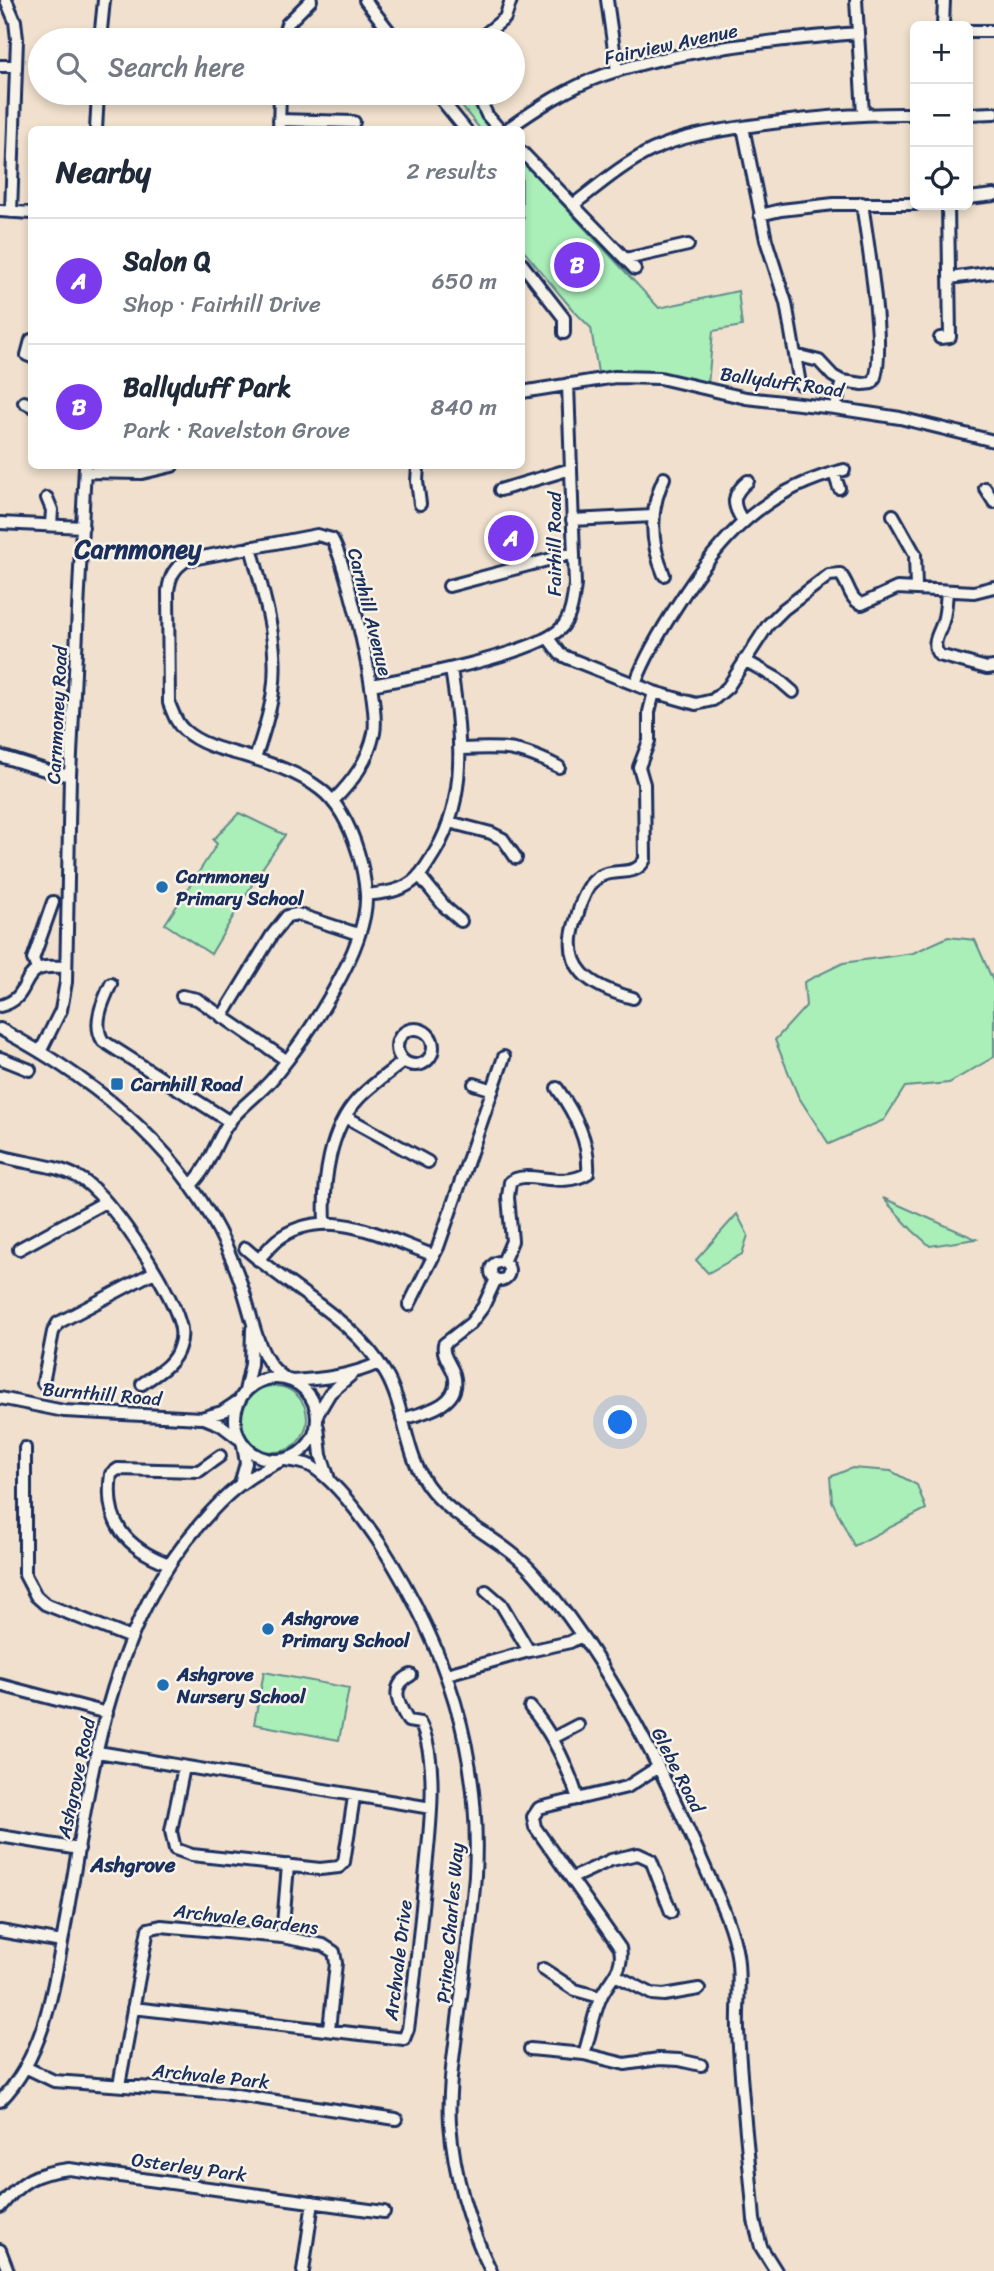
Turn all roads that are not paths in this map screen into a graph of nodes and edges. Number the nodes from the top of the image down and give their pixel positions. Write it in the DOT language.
graph roads {
  1 [pos="6,0"];
  2 [pos="104,0"];
  3 [pos="311,0"];
  4 [pos="365,0"];
  5 [pos="511,0"];
  6 [pos="607,0"];
  7 [pos="856,0"];
  8 [pos="944,0"];
  9 [pos="943,21"];
  10 [pos="101,28"];
  11 [pos="286,28"];
  12 [pos="387,28"];
  13 [pos="493,28"];
  14 [pos="973,31"];
  15 [pos="994,31"];
  16 [pos="857,33"];
  17 [pos="0,66"];
  18 [pos="16,66"];
  19 [pos="617,71"];
  20 [pos="97,105"];
  21 [pos="280,105"];
  22 [pos="444,105"];
  23 [pos="482,105"];
  24 [pos="994,113"];
  25 [pos="863,114"];
  26 [pos="910,114"];
  27 [pos="973,114"];
  28 [pos="354,122"];
  29 [pos="279,125"];
  30 [pos="96,126"];
  31 [pos="457,126"];
  32 [pos="497,126"];
  33 [pos="512,126"];
  34 [pos="743,127"];
  35 [pos="525,155"];
  36 [pos="994,195"];
  37 [pos="973,197"];
  38 [pos="862,203"];
  39 [pos="910,204"];
  40 [pos="573,205"];
  41 [pos="948,210"];
  42 [pos="6,211"];
  43 [pos="28,213"];
  44 [pos="760,215"];
  45 [pos="688,245"];
  46 [pos="625,260"];
  47 [pos="525,268"];
  48 [pos="635,269"];
  49 [pos="994,272"];
  50 [pos="950,278"];
  51 [pos="564,333"];
  52 [pos="940,338"];
  53 [pos="794,355"];
  54 [pos="842,381"];
  55 [pos="568,384"];
  56 [pos="800,384"];
  57 [pos="525,391"];
  58 [pos="835,408"];
  59 [pos="994,441"];
  60 [pos="85,469"];
  61 [pos="159,469"];
  62 [pos="418,469"];
  63 [pos="571,469"];
  64 [pos="664,478"];
  65 [pos="748,481"];
  66 [pos="839,488"];
  67 [pos="985,488"];
  68 [pos="500,490"];
  69 [pos="47,498"];
  70 [pos="994,502"];
  71 [pos="420,504"];
  72 [pos="893,514"];
  73 [pos="653,516"];
  74 [pos="572,520"];
  75 [pos="743,521"];
  76 [pos="0,523"];
  77 [pos="51,525"];
  78 [pos="83,527"];
  79 [pos="251,547"];
  80 [pos="574,552"];
  81 [pos="664,575"];
  82 [pos="449,586"];
  83 [pos="994,587"];
  84 [pos="916,588"];
  85 [pos="947,590"];
  86 [pos="548,638"];
  87 [pos="744,660"];
  88 [pos="994,667"];
  89 [pos="450,669"];
  90 [pos="635,684"];
  91 [pos="371,685"];
  92 [pos="654,692"];
  93 [pos="793,692"];
  94 [pos="459,749"];
  95 [pos="0,756"];
  96 [pos="255,759"];
  97 [pos="559,768"];
  98 [pos="70,775"];
  99 [pos="333,802"];
  100 [pos="449,822"];
  101 [pos="516,858"];
  102 [pos="419,876"];
  103 [pos="366,895"];
  104 [pos="53,902"];
  105 [pos="461,921"];
  106 [pos="358,934"];
  107 [pos="66,967"];
  108 [pos="37,969"];
  109 [pos="111,984"];
  110 [pos="181,996"];
  111 [pos="633,998"];
  112 [pos="0,1006"];
  113 [pos="222,1017"];
  114 [pos="0,1029"];
  115 [pos="40,1052"];
  116 [pos="1,1057"];
  117 [pos="504,1057"];
  118 [pos="286,1060"];
  119 [pos="404,1061"];
  120 [pos="30,1070"];
  121 [pos="474,1084"];
  122 [pos="557,1088"];
  123 [pos="493,1090"];
  124 [pos="346,1117"];
  125 [pos="230,1122"];
  126 [pos="0,1156"];
  127 [pos="428,1162"];
  128 [pos="191,1185"];
  129 [pos="105,1202"];
  130 [pos="325,1222"];
  131 [pos="245,1248"];
  132 [pos="19,1249"];
  133 [pos="433,1255"];
  134 [pos="258,1260"];
  135 [pos="154,1272"];
  136 [pos="409,1305"];
  137 [pos="252,1320"];
  138 [pos="379,1363"];
  139 [pos="352,1374"];
  140 [pos="289,1380"];
  141 [pos="43,1384"];
  142 [pos="142,1384"];
  143 [pos="242,1396"];
  144 [pos="0,1398"];
  145 [pos="201,1418"];
  146 [pos="317,1418"];
  147 [pos="402,1419"];
  148 [pos="241,1442"];
  149 [pos="25,1448"];
  150 [pos="220,1456"];
  151 [pos="284,1460"];
  152 [pos="331,1482"];
  153 [pos="237,1486"];
  154 [pos="169,1564"];
  155 [pos="486,1591"];
  156 [pos="581,1636"];
  157 [pos="131,1639"];
  158 [pos="529,1651"];
  159 [pos="447,1674"];
  160 [pos="411,1675"];
  161 [pos="0,1685"];
  162 [pos="530,1707"];
  163 [pos="107,1713"];
  164 [pos="579,1725"];
  165 [pos="553,1738"];
  166 [pos="98,1752"];
  167 [pos="184,1767"];
  168 [pos="658,1767"];
  169 [pos="354,1797"];
  170 [pos="578,1799"];
  171 [pos="431,1808"];
  172 [pos="0,1836"];
  173 [pos="79,1849"];
  174 [pos="288,1865"];
  175 [pos="572,1878"];
  176 [pos="671,1912"];
  177 [pos="0,1931"];
  178 [pos="282,1937"];
  179 [pos="62,1942"];
  180 [pos="543,1969"];
  181 [pos="615,1975"];
  182 [pos="699,1990"];
  183 [pos="600,1997"];
  184 [pos="133,2008"];
  185 [pos="328,2030"];
  186 [pos="530,2049"];
  187 [pos="584,2054"];
  188 [pos="701,2066"];
  189 [pos="25,2067"];
  190 [pos="119,2085"];
  191 [pos="0,2101"];
  192 [pos="396,2119"];
  193 [pos="313,2202"];
  194 [pos="0,2207"];
  195 [pos="384,2212"];
  196 [pos="0,2250"];
  197 [pos="8,2271"];
  198 [pos="303,2271"];
  199 [pos="491,2271"];
  200 [pos="776,2271"];
  1 -- 18 [label="street"];
  2 -- 10 [label="street"];
  3 -- 11 [label="street"];
  4 -- 12 [label="street"];
  5 -- 13 [label="street"];
  6 -- 19 [label="street"];
  7 -- 16 [label="street"];
  8 -- 9 [label="street"];
  14 -- 15 [label="street"];
  16 -- 19 [label="street, Fairview Avenue"];
  16 -- 25 [label="street"];
  17 -- 18 [label="street"];
  18 -- 42 [label="street"];
  19 -- 33 [label="street, Fairview Avenue"];
  20 -- 30 [label="street"];
  21 -- 29 [label="street"];
  22 -- 31 [label="street"];
  23 -- 32 [label="street"];
  24 -- 27 [label="street"];
  25 -- 26 [label="street"];
  25 -- 34 [label="street"];
  28 -- 29 [label="street"];
  34 -- 40 [label="street"];
  34 -- 44 [label="street"];
  35 -- 40 [label="street"];
  36 -- 37 [label="street"];
  38 -- 39 [label="street"];
  38 -- 44 [label="street"];
  38 -- 54 [label="street"];
  40 -- 46 [label="street"];
  41 -- 50 [label="street"];
  42 -- 43 [label="street"];
  44 -- 53 [label="street"];
  45 -- 46 [label="street"];
  46 -- 48 [label="street"];
  47 -- 51 [label="street"];
  49 -- 50 [label="street"];
  50 -- 52 [label="street"];
  53 -- 54 [label="street"];
  53 -- 56 [label="street"];
  54 -- 58 [label="street"];
  55 -- 57 [label="street, Ballyduff Road"];
  55 -- 58 [label="street, Ballyduff Road"];
  55 -- 63 [label="street, Fairhill Road"];
  58 -- 59 [label="street, Ballyduff Road"];
  60 -- 61 [label="street"];
  60 -- 78 [label="street, Carnmoney Road"];
  62 -- 71 [label="street"];
  63 -- 68 [label="street"];
  63 -- 74 [label="street, Fairhill Road"];
  64 -- 73 [label="street"];
  65 -- 75 [label="street"];
  66 -- 75 [label="street"];
  67 -- 70 [label="street"];
  69 -- 77 [label="street"];
  72 -- 84 [label="street"];
  73 -- 74 [label="street"];
  73 -- 81 [label="street"];
  74 -- 80 [label="street, Fairhill Road"];
  75 -- 90 [label="street"];
  76 -- 77 [label="street"];
  77 -- 78 [label="street"];
  78 -- 98 [label="street, Carnmoney Road"];
  79 -- 91 [label="street, Carnhill Avenue"];
  79 -- 96 [label="street"];
  79 -- 96 [label="street, Carnhill Avenue"];
  80 -- 82 [label="street"];
  80 -- 86 [label="street, Fairhill Road"];
  83 -- 85 [label="street"];
  84 -- 85 [label="street"];
  84 -- 87 [label="street"];
  85 -- 88 [label="street"];
  86 -- 89 [label="street"];
  86 -- 90 [label="street"];
  87 -- 92 [label="street"];
  87 -- 93 [label="street"];
  89 -- 91 [label="street"];
  89 -- 94 [label="street"];
  90 -- 92 [label="street"];
  91 -- 99 [label="street, Carnhill Avenue"];
  92 -- 111 [label="street"];
  94 -- 97 [label="street"];
  94 -- 100 [label="street"];
  95 -- 98 [label="street"];
  96 -- 99 [label="street, Carnhill Avenue"];
  98 -- 107 [label="street, Carnmoney Road"];
  99 -- 103 [label="street"];
  100 -- 101 [label="street"];
  100 -- 102 [label="street"];
  102 -- 103 [label="street"];
  102 -- 105 [label="street"];
  103 -- 106 [label="street"];
  104 -- 108 [label="street"];
  106 -- 113 [label="street"];
  106 -- 118 [label="street"];
  107 -- 108 [label="street"];
  107 -- 115 [label="street, Carnmoney Road"];
  108 -- 112 [label="street"];
  109 -- 125 [label="street"];
  110 -- 113 [label="street"];
  113 -- 118 [label="street"];
  114 -- 115 [label="street"];
  115 -- 128 [label="street"];
  116 -- 120 [label="street"];
  117 -- 123 [label="street"];
  118 -- 125 [label="street"];
  119 -- 124 [label="street"];
  121 -- 123 [label="street"];
  122 -- 147 [label="street"];
  123 -- 133 [label="street"];
  124 -- 127 [label="street"];
  124 -- 130 [label="street"];
  125 -- 128 [label="street"];
  126 -- 129 [label="street"];
  128 -- 137 [label="street"];
  129 -- 132 [label="street"];
  129 -- 135 [label="street"];
  130 -- 133 [label="street"];
  130 -- 134 [label="street"];
  131 -- 134 [label="street, Glebe Road"];
  133 -- 136 [label="street"];
  134 -- 138 [label="street, Glebe Road"];
  135 -- 141 [label="street"];
  135 -- 142 [label="street"];
  137 -- 140 [label="street"];
  137 -- 143 [label="street"];
  138 -- 139 [label="street"];
  138 -- 147 [label="street, Glebe Road"];
  139 -- 140 [label="street"];
  139 -- 146 [label="street"];
  140 -- 143 [label="street"];
  140 -- 146 [label="street"];
  143 -- 145 [label="street, Burnthill Road"];
  143 -- 148 [label="street"];
  144 -- 145 [label="street, Burnthill Road"];
  145 -- 148 [label="street, Burnthill Road"];
  146 -- 151 [label="street"];
  146 -- 152 [label="street, Prince Charles Way"];
  147 -- 156 [label="street, Glebe Road"];
  148 -- 151 [label="street"];
  148 -- 153 [label="street"];
  149 -- 157 [label="street"];
  150 -- 154 [label="street"];
  151 -- 152 [label="street, Prince Charles Way"];
  151 -- 153 [label="street, Ashgrove Road"];
  152 -- 159 [label="street, Prince Charles Way"];
  153 -- 154 [label="street, Ashgrove Road"];
  154 -- 157 [label="street, Ashgrove Road"];
  155 -- 158 [label="street"];
  156 -- 158 [label="street"];
  156 -- 168 [label="street, Glebe Road"];
  157 -- 163 [label="street, Ashgrove Road"];
  158 -- 159 [label="street"];
  159 -- 199 [label="street, Prince Charles Way"];
  160 -- 171 [label="street, Archvale Drive"];
  161 -- 163 [label="street"];
  162 -- 165 [label="street"];
  163 -- 166 [label="street, Ashgrove Road"];
  164 -- 165 [label="street"];
  165 -- 170 [label="street"];
  166 -- 167 [label="street"];
  166 -- 173 [label="street, Ashgrove Road"];
  167 -- 169 [label="street"];
  167 -- 174 [label="street"];
  168 -- 170 [label="street"];
  168 -- 200 [label="street, Glebe Road"];
  169 -- 171 [label="street"];
  169 -- 174 [label="street"];
  170 -- 175 [label="street"];
  171 -- 185 [label="street, Archvale Drive"];
  172 -- 173 [label="street"];
  173 -- 179 [label="street, Ashgrove Road"];
  174 -- 178 [label="street"];
  175 -- 176 [label="street"];
  175 -- 181 [label="street"];
  177 -- 179 [label="street"];
  178 -- 184 [label="street, Archvale Gardens"];
  178 -- 185 [label="street, Archvale Gardens"];
  179 -- 189 [label="street, Ashgrove Road"];
  180 -- 183 [label="street"];
  181 -- 182 [label="street"];
  181 -- 183 [label="street"];
  183 -- 187 [label="street"];
  184 -- 185 [label="street, Archvale Drive"];
  184 -- 190 [label="street, Archvale Gardens"];
  186 -- 187 [label="street"];
  187 -- 188 [label="street"];
  189 -- 190 [label="street, Archvale Park"];
  189 -- 191 [label="street, Ashgrove Road"];
  190 -- 192 [label="street, Archvale Park"];
  193 -- 194 [label="street, Osterley Park"];
  193 -- 195 [label="street, Osterley Park"];
  193 -- 198 [label="street"];
  196 -- 197 [label="street"];
}
